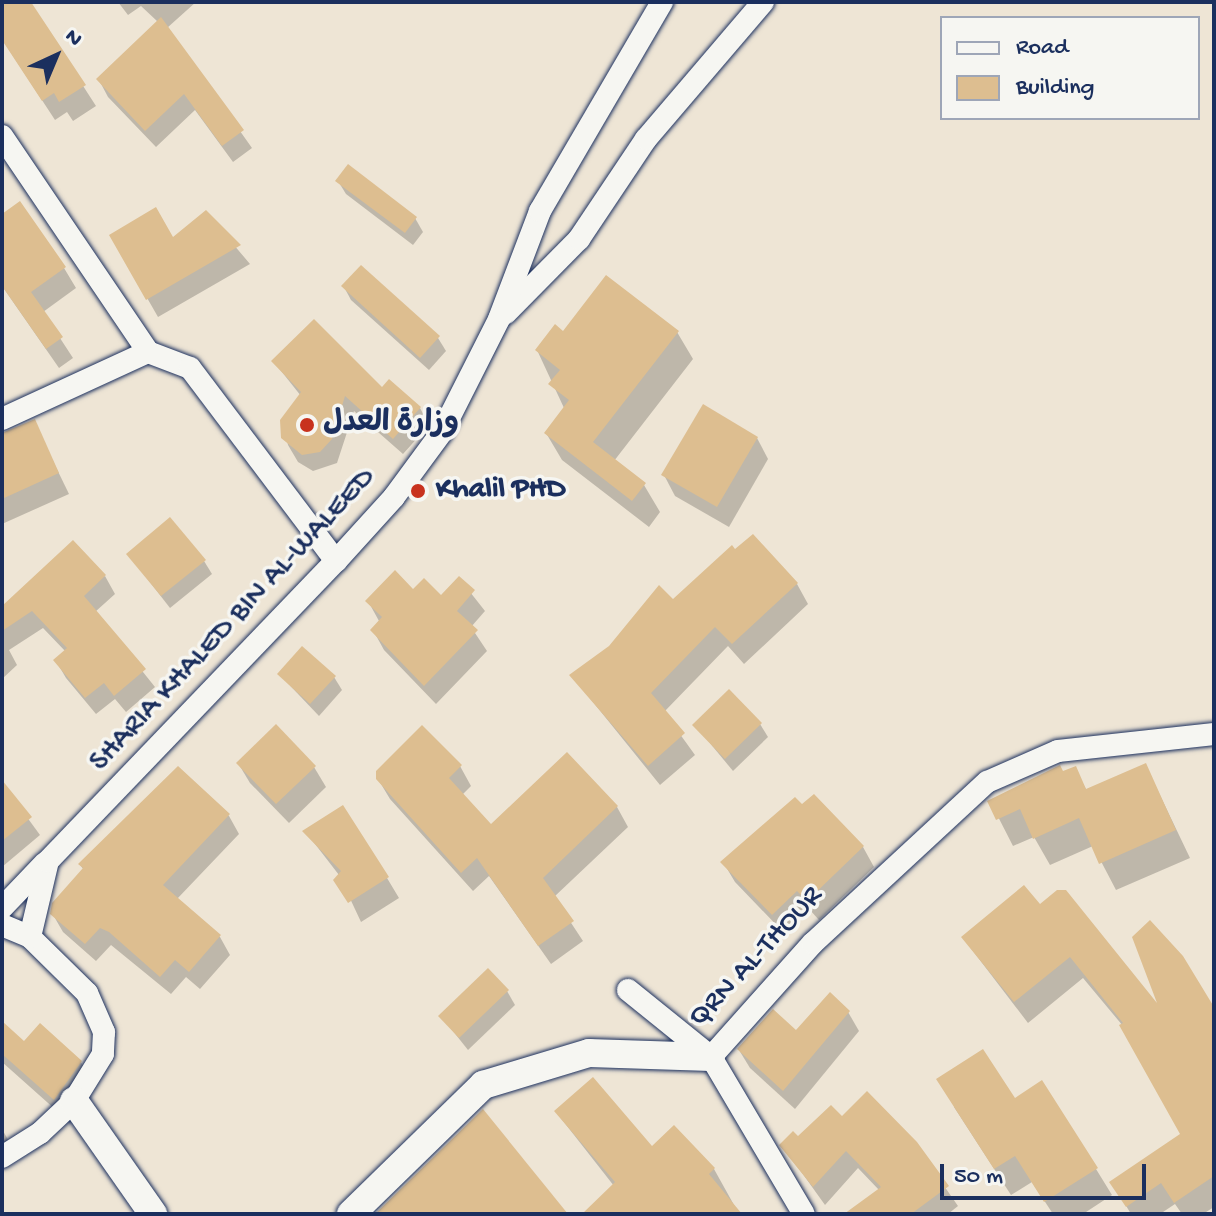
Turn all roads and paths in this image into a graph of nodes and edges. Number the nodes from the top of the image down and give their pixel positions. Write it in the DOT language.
graph roads {
  1 [pos="662,2"];
  2 [pos="763,2"];
  3 [pos="2,136"];
  4 [pos="499,319"];
  5 [pos="148,352"];
  6 [pos="2,419"];
  7 [pos="336,561"];
  8 [pos="1214,734"];
  9 [pos="48,861"];
  10 [pos="2,908"];
  11 [pos="2,925"];
  12 [pos="30,937"];
  13 [pos="628,990"];
  14 [pos="711,1057"];
  15 [pos="74,1101"];
  16 [pos="2,1157"];
  17 [pos="153,1214"];
  18 [pos="351,1214"];
  19 [pos="804,1214"];
  1 -- 4 [label="street, SHARIA KHALED BIN AL-WALEED"];
  2 -- 4 [label="street"];
  3 -- 5 [label="street"];
  4 -- 7 [label="street, SHARIA KHALED BIN AL-WALEED"];
  5 -- 6 [label="street"];
  5 -- 7 [label="street"];
  7 -- 9 [label="street, SHARIA KHALED BIN AL-WALEED"];
  8 -- 14 [label="street, QRN AL-THOUR"];
  9 -- 10 [label="street, SHARIA KHALED BIN AL-WALEED"];
  9 -- 12 [label="street"];
  11 -- 12 [label="street"];
  12 -- 15 [label="street"];
  13 -- 14 [label="street"];
  14 -- 18 [label="street, QRN AL-THOUR"];
  14 -- 19 [label="street"];
  15 -- 16 [label="street"];
  15 -- 17 [label="street"];
}
